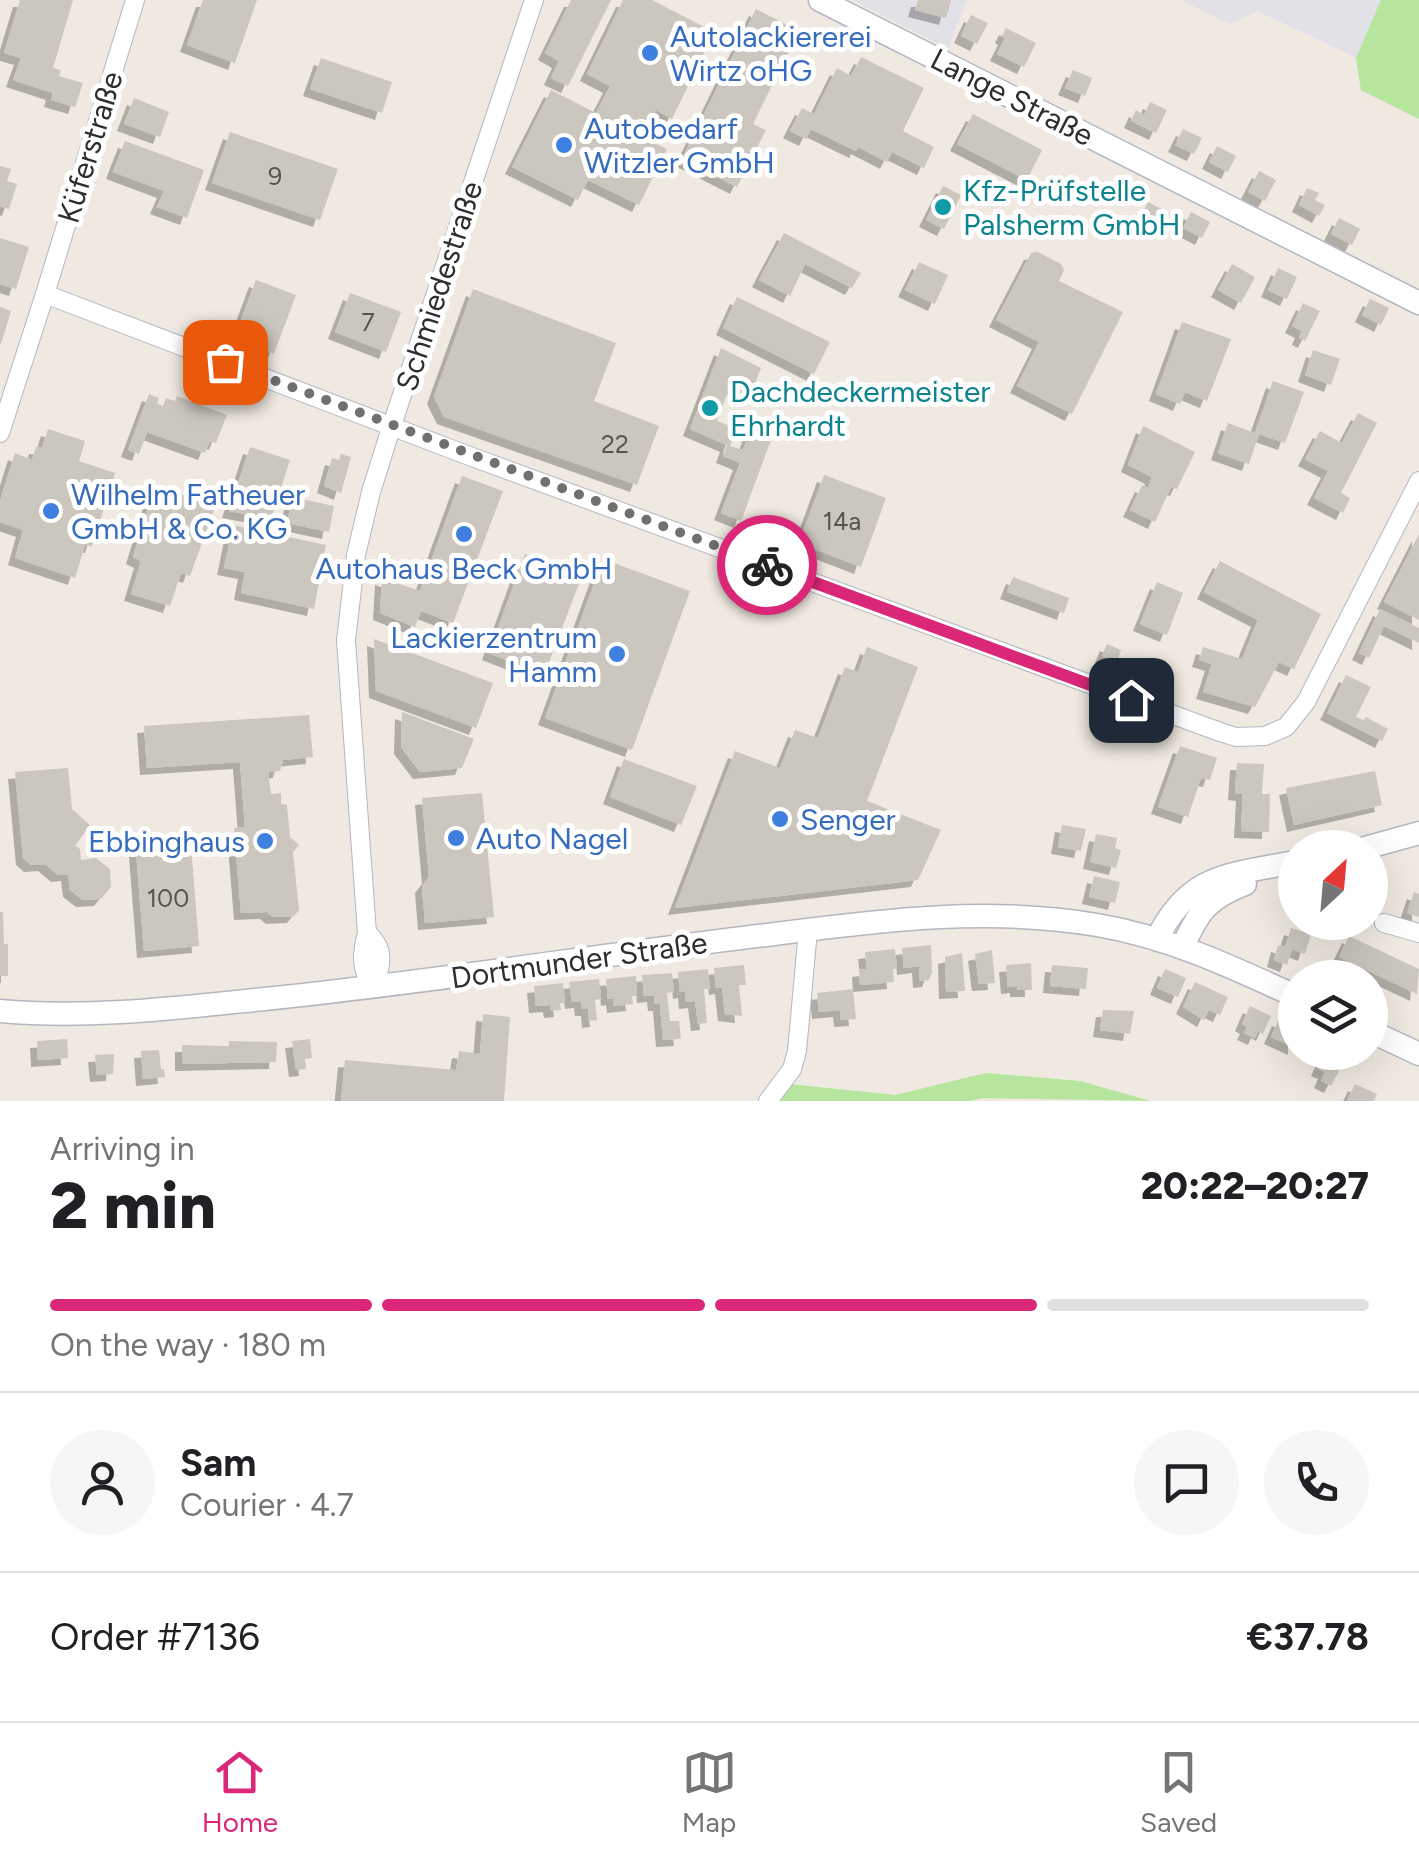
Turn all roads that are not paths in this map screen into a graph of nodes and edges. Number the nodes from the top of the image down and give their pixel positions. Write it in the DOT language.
graph roads {
  1 [pos="135,0"];
  2 [pos="534,0"];
  3 [pos="820,0"];
  4 [pos="45,294"];
  5 [pos="1419,303"];
  6 [pos="392,425"];
  7 [pos="0,434"];
  8 [pos="1419,481"];
  9 [pos="1419,834"];
  10 [pos="1388,842"];
  11 [pos="1419,846"];
  12 [pos="1388,854"];
  13 [pos="1278,865"];
  14 [pos="1278,877"];
  15 [pos="1388,923"];
  16 [pos="808,930"];
  17 [pos="1419,933"];
  18 [pos="1156,939"];
  19 [pos="1183,946"];
  20 [pos="372,988"];
  21 [pos="1278,988"];
  22 [pos="0,1011"];
  23 [pos="1388,1039"];
  24 [pos="1419,1054"];
  25 [pos="768,1101"];
  1 -- 4 [label="street, Küferstraße"];
  2 -- 6 [label="street, Schmiedestraße"];
  3 -- 5 [label="main road, Lange Straße"];
  4 -- 6 [label="street"];
  4 -- 7 [label="street, Küferstraße"];
  6 -- 8 [label="street"];
  6 -- 20 [label="street, Schmiedestraße"];
  9 -- 10 [label="main road"];
  11 -- 12 [label="main road"];
  13 -- 18 [label="main road"];
  14 -- 19 [label="main road"];
  15 -- 17 [label="street"];
  16 -- 18 [label="main road, Dortmunder Straße"];
  16 -- 20 [label="main road, Dortmunder Straße"];
  16 -- 25 [label="street"];
  18 -- 19 [label="main road, Dortmunder Straße"];
  19 -- 21 [label="main road, Dortmunder Straße"];
  20 -- 22 [label="main road, Dortmunder Straße"];
  23 -- 24 [label="main road"];
}
